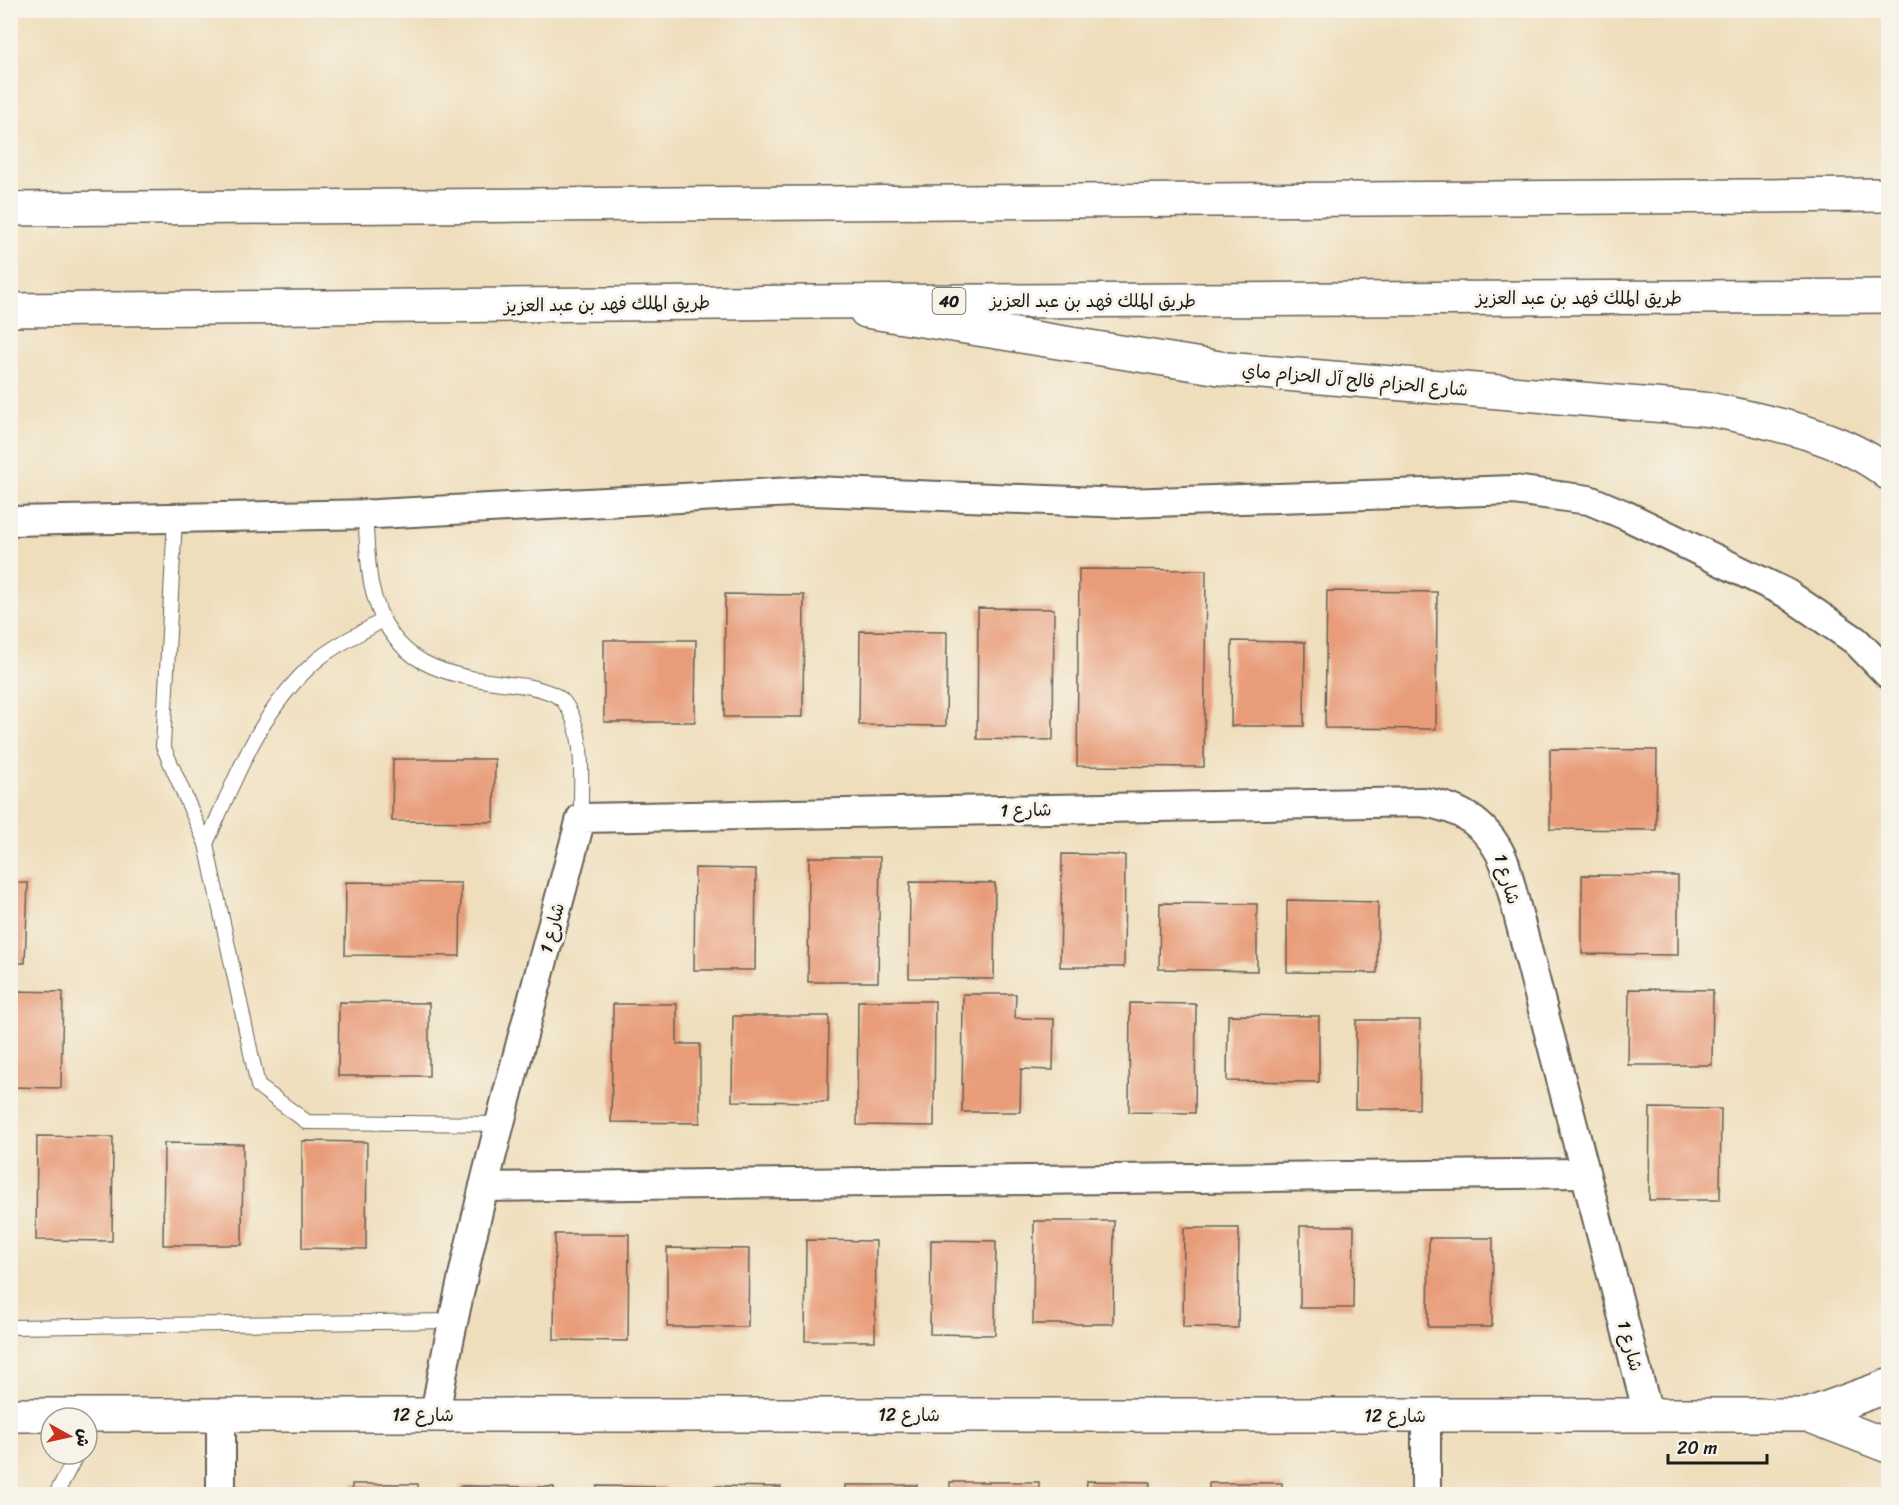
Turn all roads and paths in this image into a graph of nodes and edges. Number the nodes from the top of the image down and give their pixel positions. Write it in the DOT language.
graph roads {
  1 [pos="1888,195"];
  2 [pos="10,209"];
  3 [pos="1888,296"];
  4 [pos="813,302"];
  5 [pos="10,310"];
  6 [pos="1888,473"];
  7 [pos="365,515"];
  8 [pos="175,518"];
  9 [pos="10,521"];
  10 [pos="383,620"];
  11 [pos="1888,674"];
  12 [pos="581,818"];
  13 [pos="206,844"];
  14 [pos="500,1124"];
  15 [pos="1584,1173"];
  16 [pos="484,1187"];
  17 [pos="452,1321"];
  18 [pos="10,1327"];
  19 [pos="1888,1386"];
  20 [pos="435,1414"];
  21 [pos="1648,1414"];
  22 [pos="10,1415"];
  23 [pos="1808,1415"];
  24 [pos="39,1416"];
  25 [pos="221,1416"];
  26 [pos="1426,1416"];
  27 [pos="99,1417"];
  28 [pos="1888,1446"];
  29 [pos="71,1466"];
  30 [pos="56,1494"];
  31 [pos="221,1494"];
  32 [pos="1426,1494"];
  1 -- 2 [label="main road"];
  3 -- 4 [label="main road, طريق الملك فهد بن عبد العزيز / 40"];
  4 -- 5 [label="main road, طريق الملك فهد بن عبد العزيز / 40"];
  4 -- 6 [label="main road, شارع الحزام فالح آل الحزام ماي"];
  7 -- 8 [label="street"];
  7 -- 10 [label="lane"];
  7 -- 11 [label="street"];
  8 -- 9 [label="street"];
  8 -- 13 [label="lane"];
  10 -- 12 [label="lane"];
  10 -- 13 [label="lane"];
  12 -- 14 [label="street, شارع 1"];
  12 -- 15 [label="street, شارع 1"];
  13 -- 14 [label="lane"];
  14 -- 16 [label="street, شارع 1"];
  15 -- 16 [label="street"];
  15 -- 21 [label="street, شارع 1"];
  16 -- 17 [label="street, شارع 1"];
  17 -- 18 [label="lane"];
  17 -- 20 [label="street, شارع 1"];
  19 -- 23 [label="main road, شارع 12"];
  20 -- 25 [label="main road, شارع 12"];
  20 -- 26 [label="main road, شارع 12"];
  21 -- 23 [label="main road, شارع 12"];
  21 -- 26 [label="main road, شارع 12"];
  22 -- 24 [label="main road, شارع 12"];
  23 -- 28 [label="main road, شارع 12"];
  25 -- 27 [label="main road, شارع 12"];
  25 -- 31 [label="street"];
  26 -- 32 [label="street"];
  29 -- 30 [label="lane"];
}
